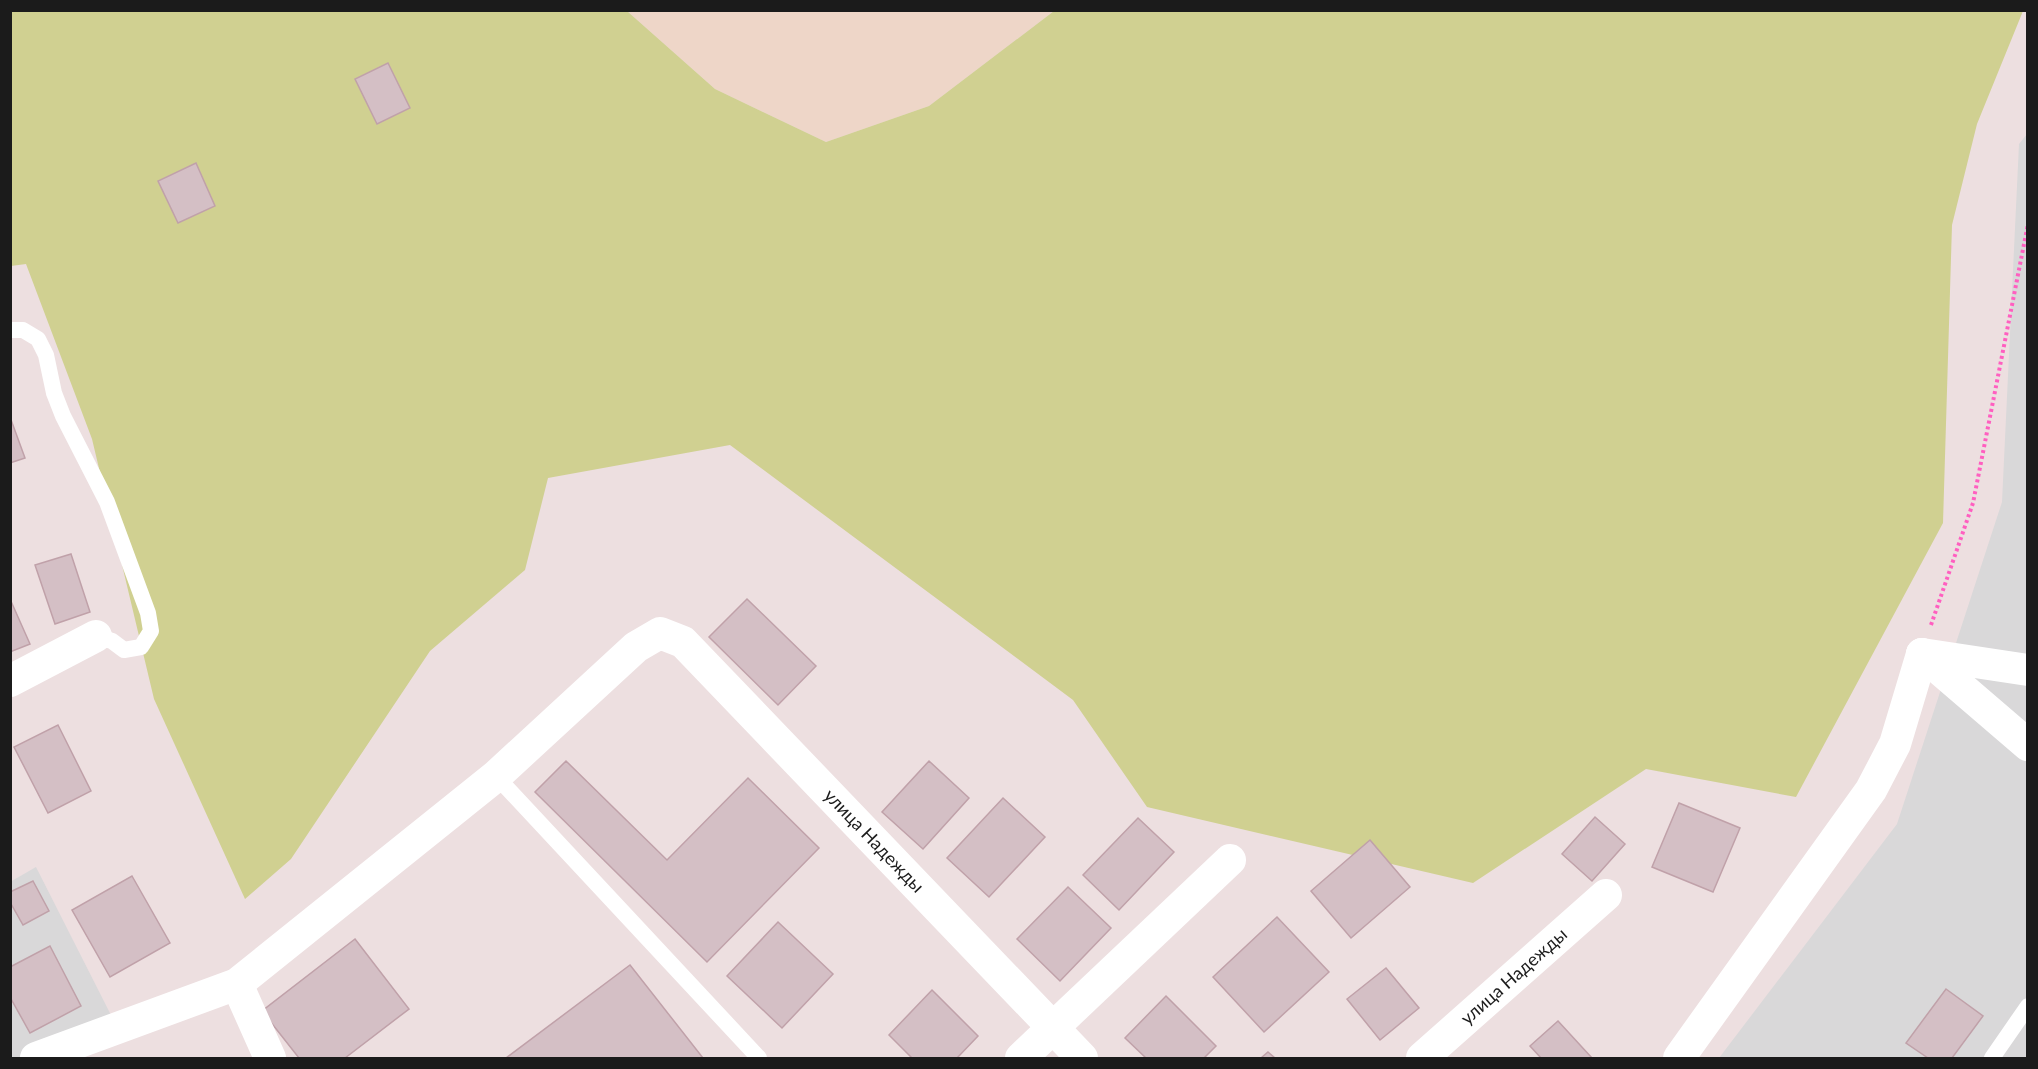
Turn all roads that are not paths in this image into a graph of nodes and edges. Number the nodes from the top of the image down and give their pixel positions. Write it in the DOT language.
graph roads {
  1 [pos="10,330"];
  2 [pos="96,636"];
  3 [pos="1922,654"];
  4 [pos="2028,670"];
  5 [pos="10,681"];
  6 [pos="2028,746"];
  7 [pos="496,776"];
  8 [pos="1230,860"];
  9 [pos="1606,895"];
  10 [pos="237,984"];
  11 [pos="2028,1006"];
  12 [pos="1054,1027"];
  13 [pos="36,1059"];
  14 [pos="270,1059"];
  15 [pos="759,1059"];
  16 [pos="1021,1059"];
  17 [pos="1082,1059"];
  18 [pos="1422,1059"];
  19 [pos="1678,1059"];
  20 [pos="1992,1059"];
  1 -- 2 [label="lane"];
  2 -- 5 [label="street"];
  3 -- 4 [label="street"];
  3 -- 6 [label="street"];
  3 -- 19 [label="street"];
  7 -- 10 [label="street"];
  7 -- 12 [label="street, улица Надежды"];
  7 -- 15 [label="lane"];
  8 -- 12 [label="street"];
  9 -- 18 [label="street, улица Надежды"];
  10 -- 13 [label="street"];
  10 -- 14 [label="street"];
  11 -- 20 [label="lane"];
  12 -- 16 [label="street"];
  12 -- 17 [label="street, улица Надежды"];
}
